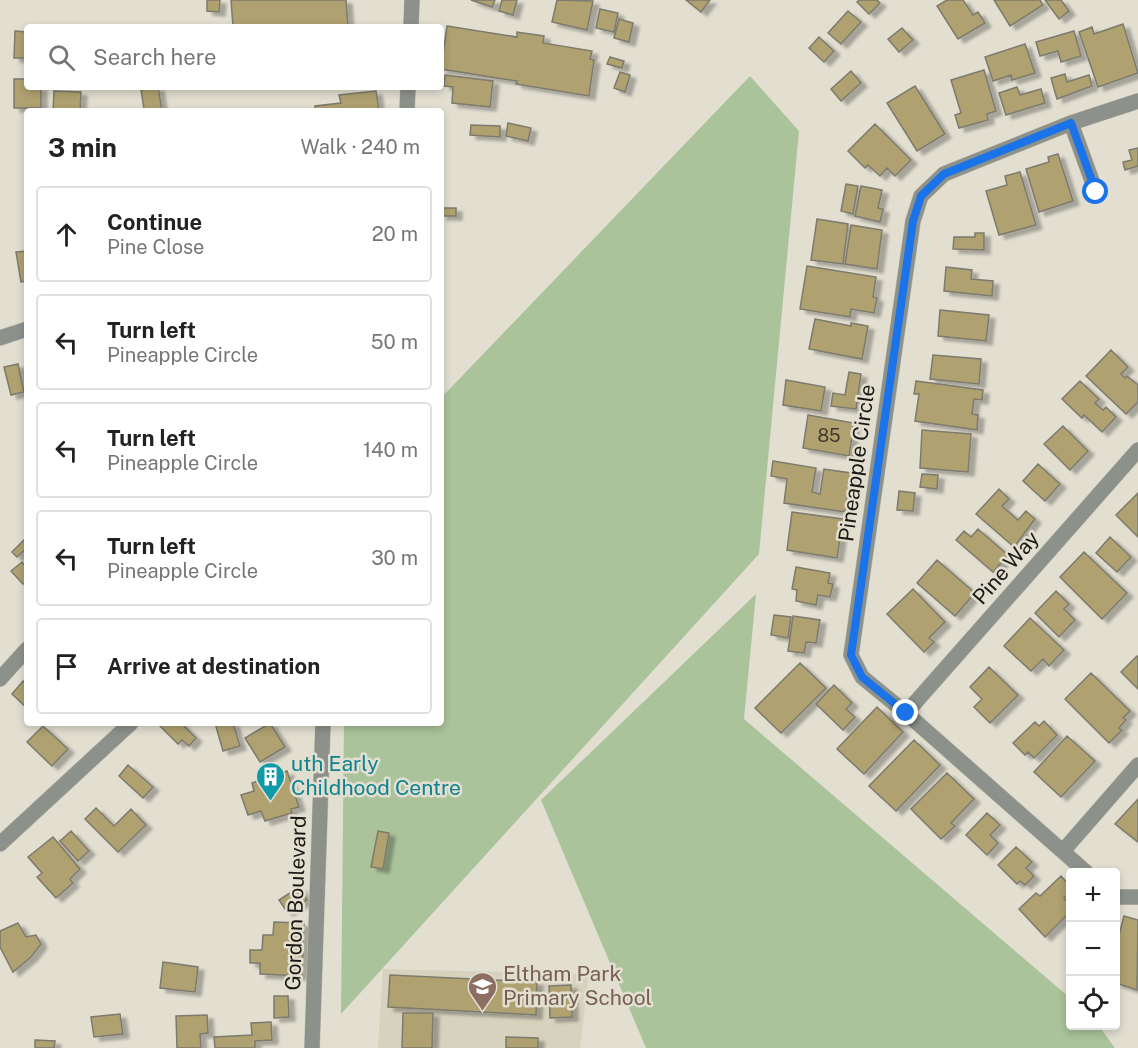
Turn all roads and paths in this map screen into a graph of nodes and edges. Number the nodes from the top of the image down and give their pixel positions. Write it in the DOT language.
graph roads {
  1 [pos="412,0"];
  2 [pos="411,24"];
  3 [pos="408,90"];
  4 [pos="1138,102"];
  5 [pos="407,108"];
  6 [pos="1071,123"];
  7 [pos="1096,192"];
  8 [pos="24,330"];
  9 [pos="0,338"];
  10 [pos="1138,450"];
  11 [pos="24,652"];
  12 [pos="0,679"];
  13 [pos="906,713"];
  14 [pos="128,726"];
  15 [pos="322,726"];
  16 [pos="1138,765"];
  17 [pos="0,844"];
  18 [pos="1063,851"];
  19 [pos="1081,868"];
  20 [pos="1120,897"];
  21 [pos="1138,897"];
  22 [pos="312,1048"];
  1 -- 2 [label="street"];
  3 -- 5 [label="street"];
  4 -- 6 [label="street, Pineapple Circle"];
  6 -- 7 [label="street"];
  6 -- 13 [label="street, Pineapple Circle"];
  8 -- 9 [label="street"];
  10 -- 13 [label="street, Pine Way"];
  11 -- 12 [label="street"];
  13 -- 18 [label="street, Pineapple Circle"];
  14 -- 17 [label="street"];
  15 -- 22 [label="street, Gordon Boulevard"];
  16 -- 18 [label="street"];
  18 -- 19 [label="street, Pineapple Circle"];
  20 -- 21 [label="street"];
}
